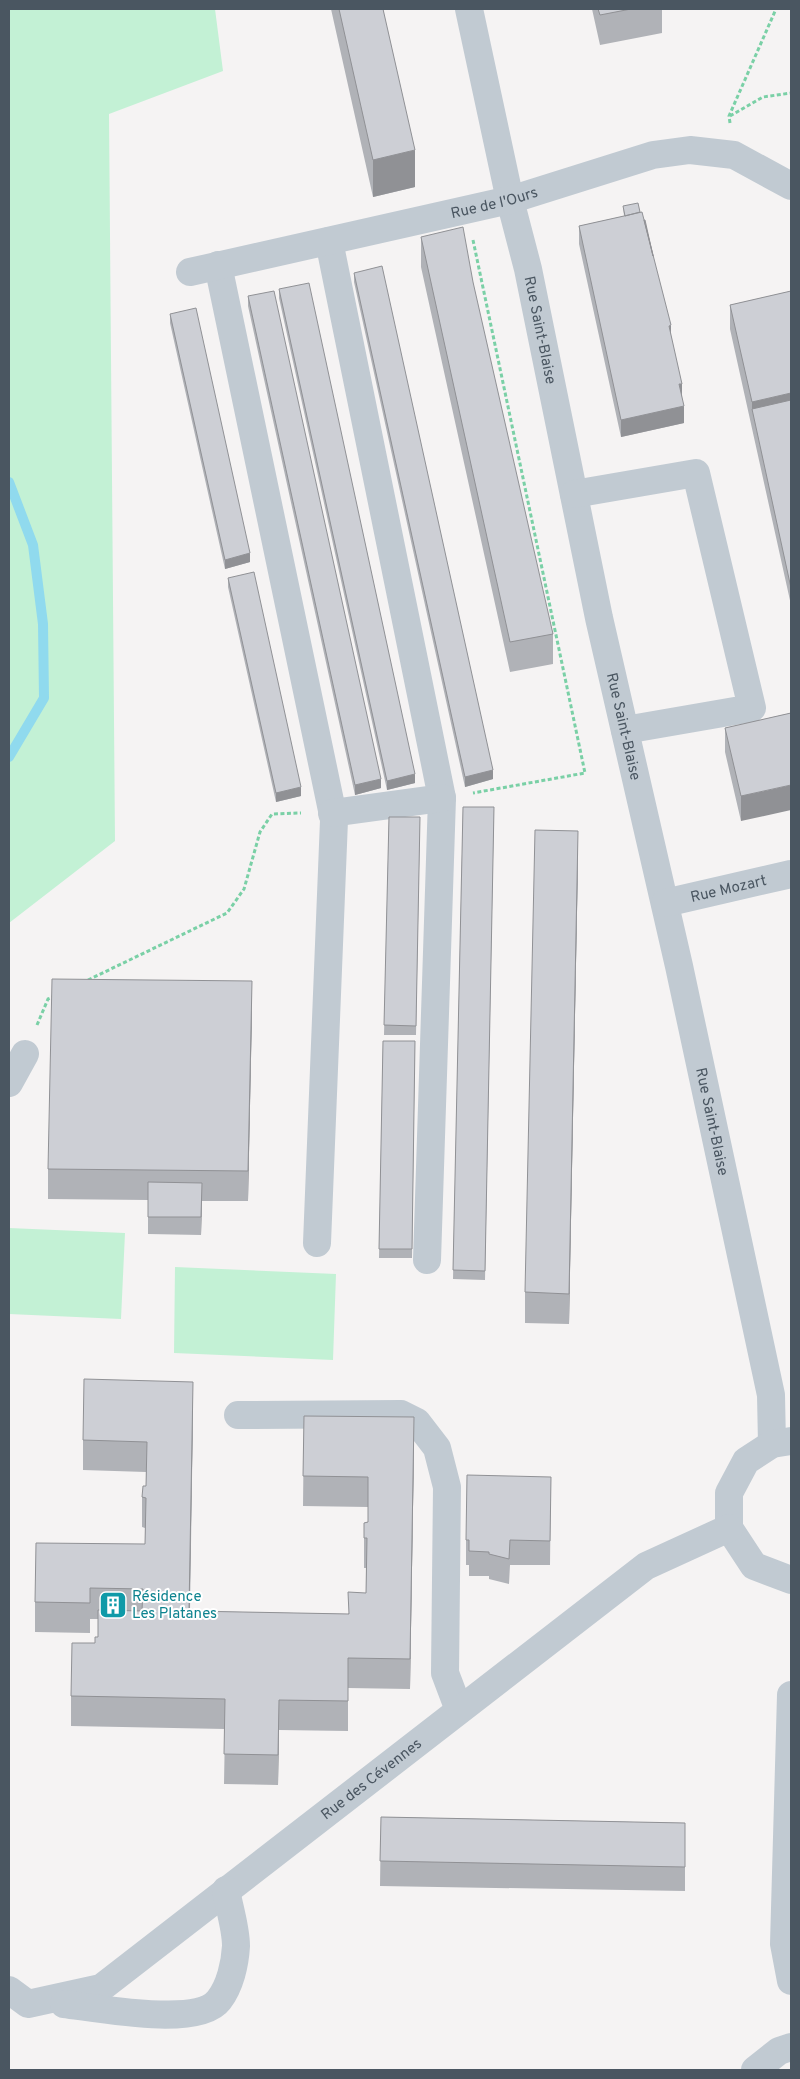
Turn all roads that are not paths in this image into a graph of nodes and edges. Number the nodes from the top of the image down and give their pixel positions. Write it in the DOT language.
graph roads {
  1 [pos="469,9"];
  2 [pos="791,186"];
  3 [pos="510,200"];
  4 [pos="330,241"];
  5 [pos="218,266"];
  6 [pos="190,272"];
  7 [pos="574,494"];
  8 [pos="625,730"];
  9 [pos="442,798"];
  10 [pos="332,813"];
  11 [pos="791,874"];
  12 [pos="665,903"];
  13 [pos="26,1054"];
  14 [pos="9,1083"];
  15 [pos="317,1243"];
  16 [pos="427,1260"];
  17 [pos="238,1415"];
  18 [pos="782,1443"];
  19 [pos="729,1528"];
  20 [pos="791,1580"];
  21 [pos="791,1695"];
  22 [pos="459,1710"];
  23 [pos="226,1890"];
  24 [pos="791,1981"];
  25 [pos="9,1990"];
  26 [pos="40,2001"];
  27 [pos="791,2047"];
  28 [pos="755,2070"];
  1 -- 3 [label="street, Rue Saint-Blaise"];
  2 -- 3 [label="street, Rue de l'Ours"];
  3 -- 4 [label="street, Rue de l'Ours"];
  3 -- 7 [label="street, Rue Saint-Blaise"];
  4 -- 5 [label="street, Rue de l'Ours"];
  4 -- 9 [label="street"];
  5 -- 6 [label="street, Rue de l'Ours"];
  5 -- 10 [label="street"];
  7 -- 8 [label="street, Rue Saint-Blaise"];
  7 -- 8 [label="street"];
  8 -- 12 [label="street, Rue Saint-Blaise"];
  9 -- 10 [label="street"];
  9 -- 16 [label="street"];
  10 -- 15 [label="street"];
  11 -- 12 [label="street, Rue Mozart"];
  12 -- 18 [label="street, Rue Saint-Blaise"];
  13 -- 14 [label="street"];
  17 -- 22 [label="street"];
  18 -- 19 [label="street, Rue Saint-Blaise"];
  19 -- 20 [label="street"];
  19 -- 22 [label="street, Rue des Cévennes"];
  21 -- 24 [label="street"];
  22 -- 23 [label="street, Rue des Cévennes"];
  23 -- 26 [label="street, Rue des Cévennes"];
  23 -- 26 [label="street"];
  25 -- 26 [label="street, Rue des Cévennes"];
  27 -- 28 [label="street"];
}
